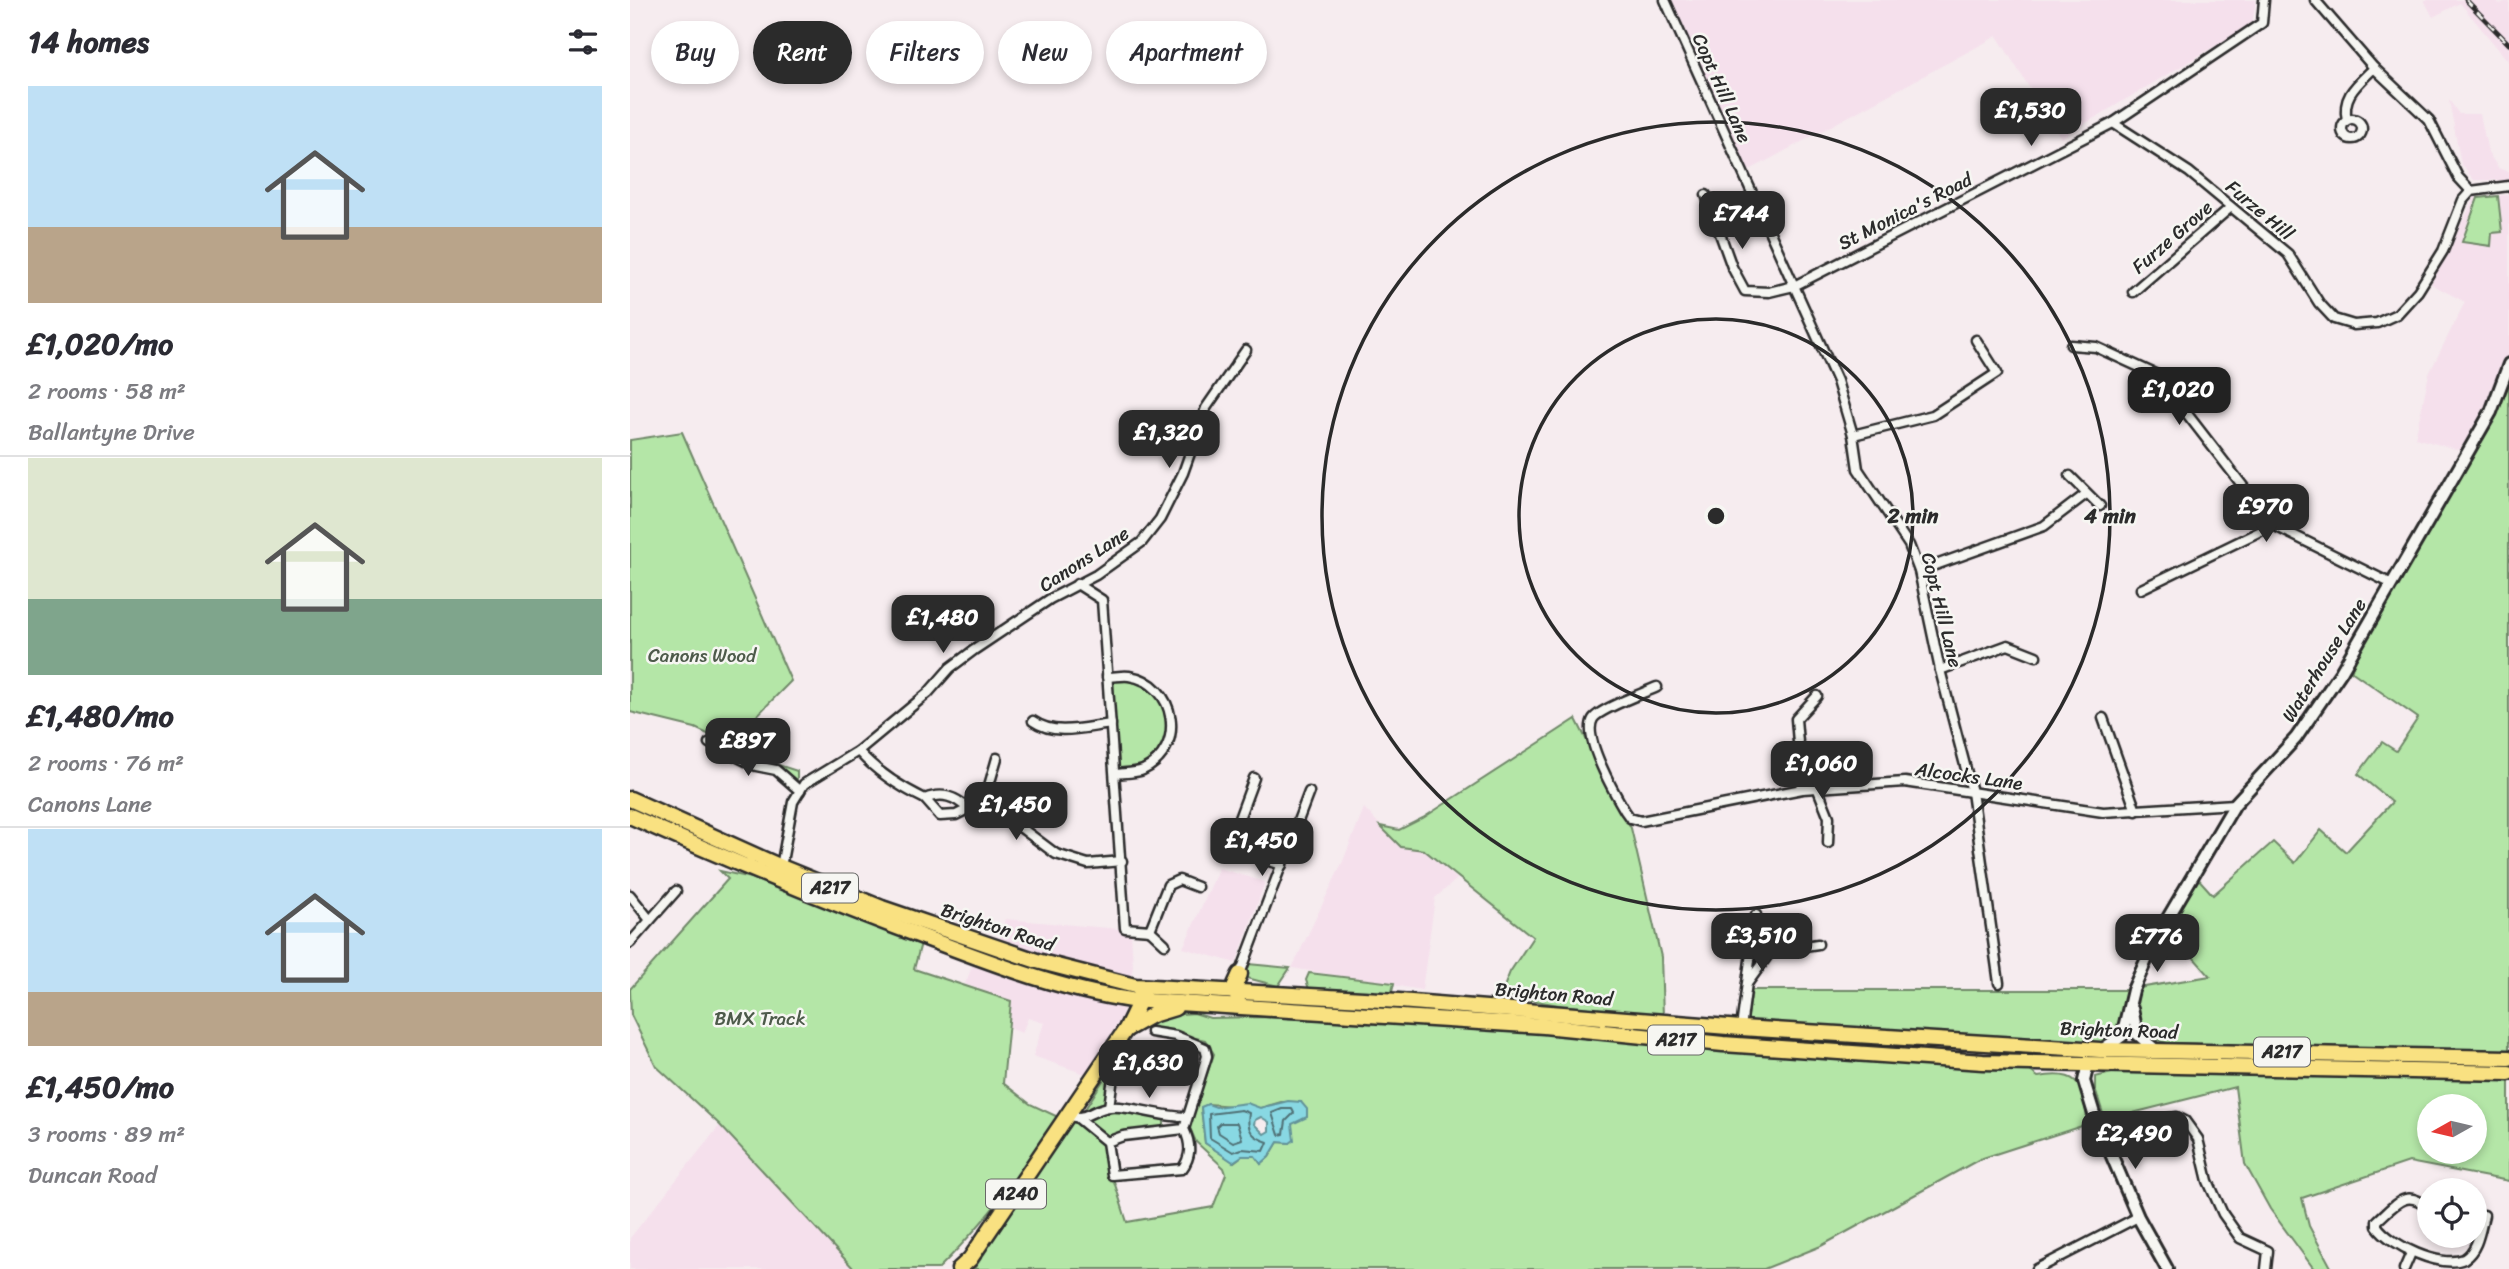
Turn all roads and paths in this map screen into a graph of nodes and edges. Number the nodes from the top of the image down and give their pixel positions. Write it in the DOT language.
graph roads {
  1 [pos="1665,0"];
  2 [pos="2264,0"];
  3 [pos="2315,0"];
  4 [pos="2374,68"];
  5 [pos="2347,120"];
  6 [pos="2113,123"];
  7 [pos="2509,186"];
  8 [pos="2471,191"];
  9 [pos="1706,195"];
  10 [pos="2231,206"];
  11 [pos="1794,286"];
  12 [pos="2133,292"];
  13 [pos="1976,340"];
  14 [pos="2071,345"];
  15 [pos="1246,350"];
  16 [pos="2509,364"];
  17 [pos="1853,435"];
  18 [pos="2070,476"];
  19 [pos="2086,494"];
  20 [pos="2100,506"];
  21 [pos="2273,525"];
  22 [pos="1919,571"];
  23 [pos="1096,575"];
  24 [pos="1077,584"];
  25 [pos="2392,584"];
  26 [pos="2141,589"];
  27 [pos="1102,600"];
  28 [pos="2036,656"];
  29 [pos="1940,670"];
  30 [pos="1107,677"];
  31 [pos="1657,687"];
  32 [pos="1817,696"];
  33 [pos="2103,718"];
  34 [pos="1032,722"];
  35 [pos="1111,724"];
  36 [pos="709,743"];
  37 [pos="858,751"];
  38 [pos="997,758"];
  39 [pos="1116,774"];
  40 [pos="1254,778"];
  41 [pos="1817,787"];
  42 [pos="1802,789"];
  43 [pos="800,791"];
  44 [pos="1309,792"];
  45 [pos="1972,792"];
  46 [pos="630,799"];
  47 [pos="925,799"];
  48 [pos="2235,804"];
  49 [pos="968,809"];
  50 [pos="2136,811"];
  51 [pos="981,813"];
  52 [pos="630,817"];
  53 [pos="1828,843"];
  54 [pos="1122,861"];
  55 [pos="1282,865"];
  56 [pos="778,874"];
  57 [pos="1197,887"];
  58 [pos="676,891"];
  59 [pos="630,895"];
  60 [pos="1756,915"];
  61 [pos="650,920"];
  62 [pos="1150,930"];
  63 [pos="630,943"];
  64 [pos="1165,944"];
  65 [pos="1818,944"];
  66 [pos="1240,974"];
  67 [pos="1999,983"];
  68 [pos="1141,986"];
  69 [pos="1745,986"];
  70 [pos="1235,992"];
  71 [pos="1262,993"];
  72 [pos="1115,998"];
  73 [pos="2131,998"];
  74 [pos="1141,1001"];
  75 [pos="1190,1005"];
  76 [pos="1244,1007"];
  77 [pos="1741,1028"];
  78 [pos="1126,1029"];
  79 [pos="1151,1032"];
  80 [pos="2055,1047"];
  81 [pos="2100,1050"];
  82 [pos="2157,1051"];
  83 [pos="2509,1058"];
  84 [pos="2061,1062"];
  85 [pos="2088,1064"];
  86 [pos="2509,1073"];
  87 [pos="1113,1077"];
  88 [pos="2084,1081"];
  89 [pos="1109,1107"];
  90 [pos="1164,1117"];
  91 [pos="1186,1117"];
  92 [pos="1074,1118"];
  93 [pos="1164,1129"];
  94 [pos="1184,1129"];
  95 [pos="2117,1133"];
  96 [pos="1107,1142"];
  97 [pos="2417,1199"];
  98 [pos="2138,1217"];
  99 [pos="2473,1248"];
  100 [pos="2411,1253"];
  101 [pos="960,1269"];
  102 [pos="2037,1269"];
  103 [pos="2167,1269"];
  104 [pos="2266,1269"];
  105 [pos="2404,1269"];
  1 -- 11 [label="street, Copt Hill Lane"];
  2 -- 6 [label="street, St Monica's Road"];
  3 -- 4 [label="street"];
  4 -- 5 [label="street"];
  4 -- 8 [label="street"];
  6 -- 10 [label="street, Furze Hill"];
  6 -- 11 [label="street, St Monica's Road"];
  7 -- 8 [label="street"];
  8 -- 10 [label="street, Furze Hill"];
  9 -- 11 [label="street, St Monica's Road"];
  10 -- 12 [label="street, Furze Grove"];
  11 -- 17 [label="street, Copt Hill Lane"];
  13 -- 17 [label="street"];
  14 -- 21 [label="street"];
  15 -- 23 [label="street, Canons Lane"];
  16 -- 25 [label="street, Waterhouse Lane"];
  17 -- 22 [label="street, Copt Hill Lane"];
  18 -- 19 [label="street"];
  19 -- 20 [label="street"];
  19 -- 22 [label="street"];
  21 -- 25 [label="street"];
  21 -- 26 [label="street"];
  22 -- 29 [label="street, Copt Hill Lane"];
  23 -- 24 [label="street, Canons Lane"];
  23 -- 27 [label="street"];
  24 -- 27 [label="street"];
  24 -- 37 [label="street, Canons Lane"];
  25 -- 48 [label="street, Waterhouse Lane"];
  27 -- 30 [label="street"];
  28 -- 29 [label="street"];
  29 -- 45 [label="street, Copt Hill Lane"];
  30 -- 35 [label="street"];
  30 -- 39 [label="street"];
  31 -- 42 [label="street, Alcocks Lane"];
  32 -- 42 [label="street"];
  33 -- 50 [label="street"];
  34 -- 35 [label="street"];
  35 -- 39 [label="street"];
  36 -- 43 [label="street"];
  37 -- 43 [label="street, Canons Lane"];
  37 -- 47 [label="street"];
  38 -- 51 [label="street"];
  39 -- 54 [label="street"];
  40 -- 55 [label="street"];
  41 -- 42 [label="street, Alcocks Lane"];
  41 -- 45 [label="street, Alcocks Lane"];
  41 -- 53 [label="street"];
  43 -- 56 [label="street"];
  44 -- 55 [label="street"];
  45 -- 50 [label="street, Alcocks Lane"];
  45 -- 67 [label="street, Copt Hill Lane"];
  46 -- 56 [label="highway, Brighton Road / A217"];
  47 -- 49 [label="street"];
  47 -- 49 [label="street"];
  48 -- 50 [label="street, Alcocks Lane"];
  48 -- 73 [label="street, Waterhouse Lane"];
  49 -- 51 [label="street"];
  51 -- 54 [label="street"];
  52 -- 56 [label="highway, Brighton Road / A217"];
  54 -- 62 [label="street"];
  55 -- 66 [label="street"];
  56 -- 68 [label="highway, Brighton Road / A217"];
  56 -- 72 [label="highway, Brighton Road / A217"];
  57 -- 62 [label="street"];
  58 -- 61 [label="street"];
  59 -- 61 [label="street"];
  60 -- 69 [label="street"];
  61 -- 63 [label="street"];
  62 -- 64 [label="street"];
  65 -- 69 [label="street"];
  66 -- 70 [label="highway"];
  66 -- 71 [label="highway"];
  68 -- 70 [label="highway, Brighton Road / A217"];
  68 -- 74 [label="highway"];
  69 -- 77 [label="street"];
  70 -- 71 [label="highway, Brighton Road / A217"];
  70 -- 76 [label="highway"];
  71 -- 77 [label="highway, Brighton Road / A217"];
  72 -- 74 [label="highway, Brighton Road / A217"];
  72 -- 78 [label="highway"];
  73 -- 81 [label="street, Waterhouse Lane"];
  73 -- 82 [label="street"];
  74 -- 75 [label="highway, Brighton Road / A217"];
  74 -- 78 [label="highway, A240"];
  75 -- 76 [label="highway, Brighton Road / A217"];
  75 -- 78 [label="highway"];
  76 -- 84 [label="highway, Brighton Road / A217"];
  77 -- 80 [label="highway, Brighton Road / A217"];
  78 -- 92 [label="highway, A240"];
  79 -- 91 [label="street"];
  80 -- 81 [label="highway, Brighton Road / A217"];
  80 -- 85 [label="highway"];
  81 -- 82 [label="highway, Brighton Road / A217"];
  82 -- 83 [label="highway, Brighton Road / A217"];
  84 -- 85 [label="highway, Brighton Road / A217"];
  84 -- 88 [label="street"];
  85 -- 86 [label="highway, Brighton Road / A217"];
  85 -- 88 [label="street"];
  87 -- 89 [label="street"];
  88 -- 98 [label="street"];
  89 -- 90 [label="street"];
  89 -- 92 [label="street"];
  90 -- 91 [label="street"];
  90 -- 93 [label="street"];
  91 -- 94 [label="street"];
  92 -- 96 [label="street"];
  92 -- 101 [label="highway, A240"];
  93 -- 94 [label="street"];
  93 -- 96 [label="street"];
  94 -- 96 [label="street"];
  95 -- 104 [label="street"];
  97 -- 100 [label="street"];
  98 -- 102 [label="street"];
  98 -- 103 [label="street"];
  99 -- 100 [label="street"];
  100 -- 105 [label="street"];
}
